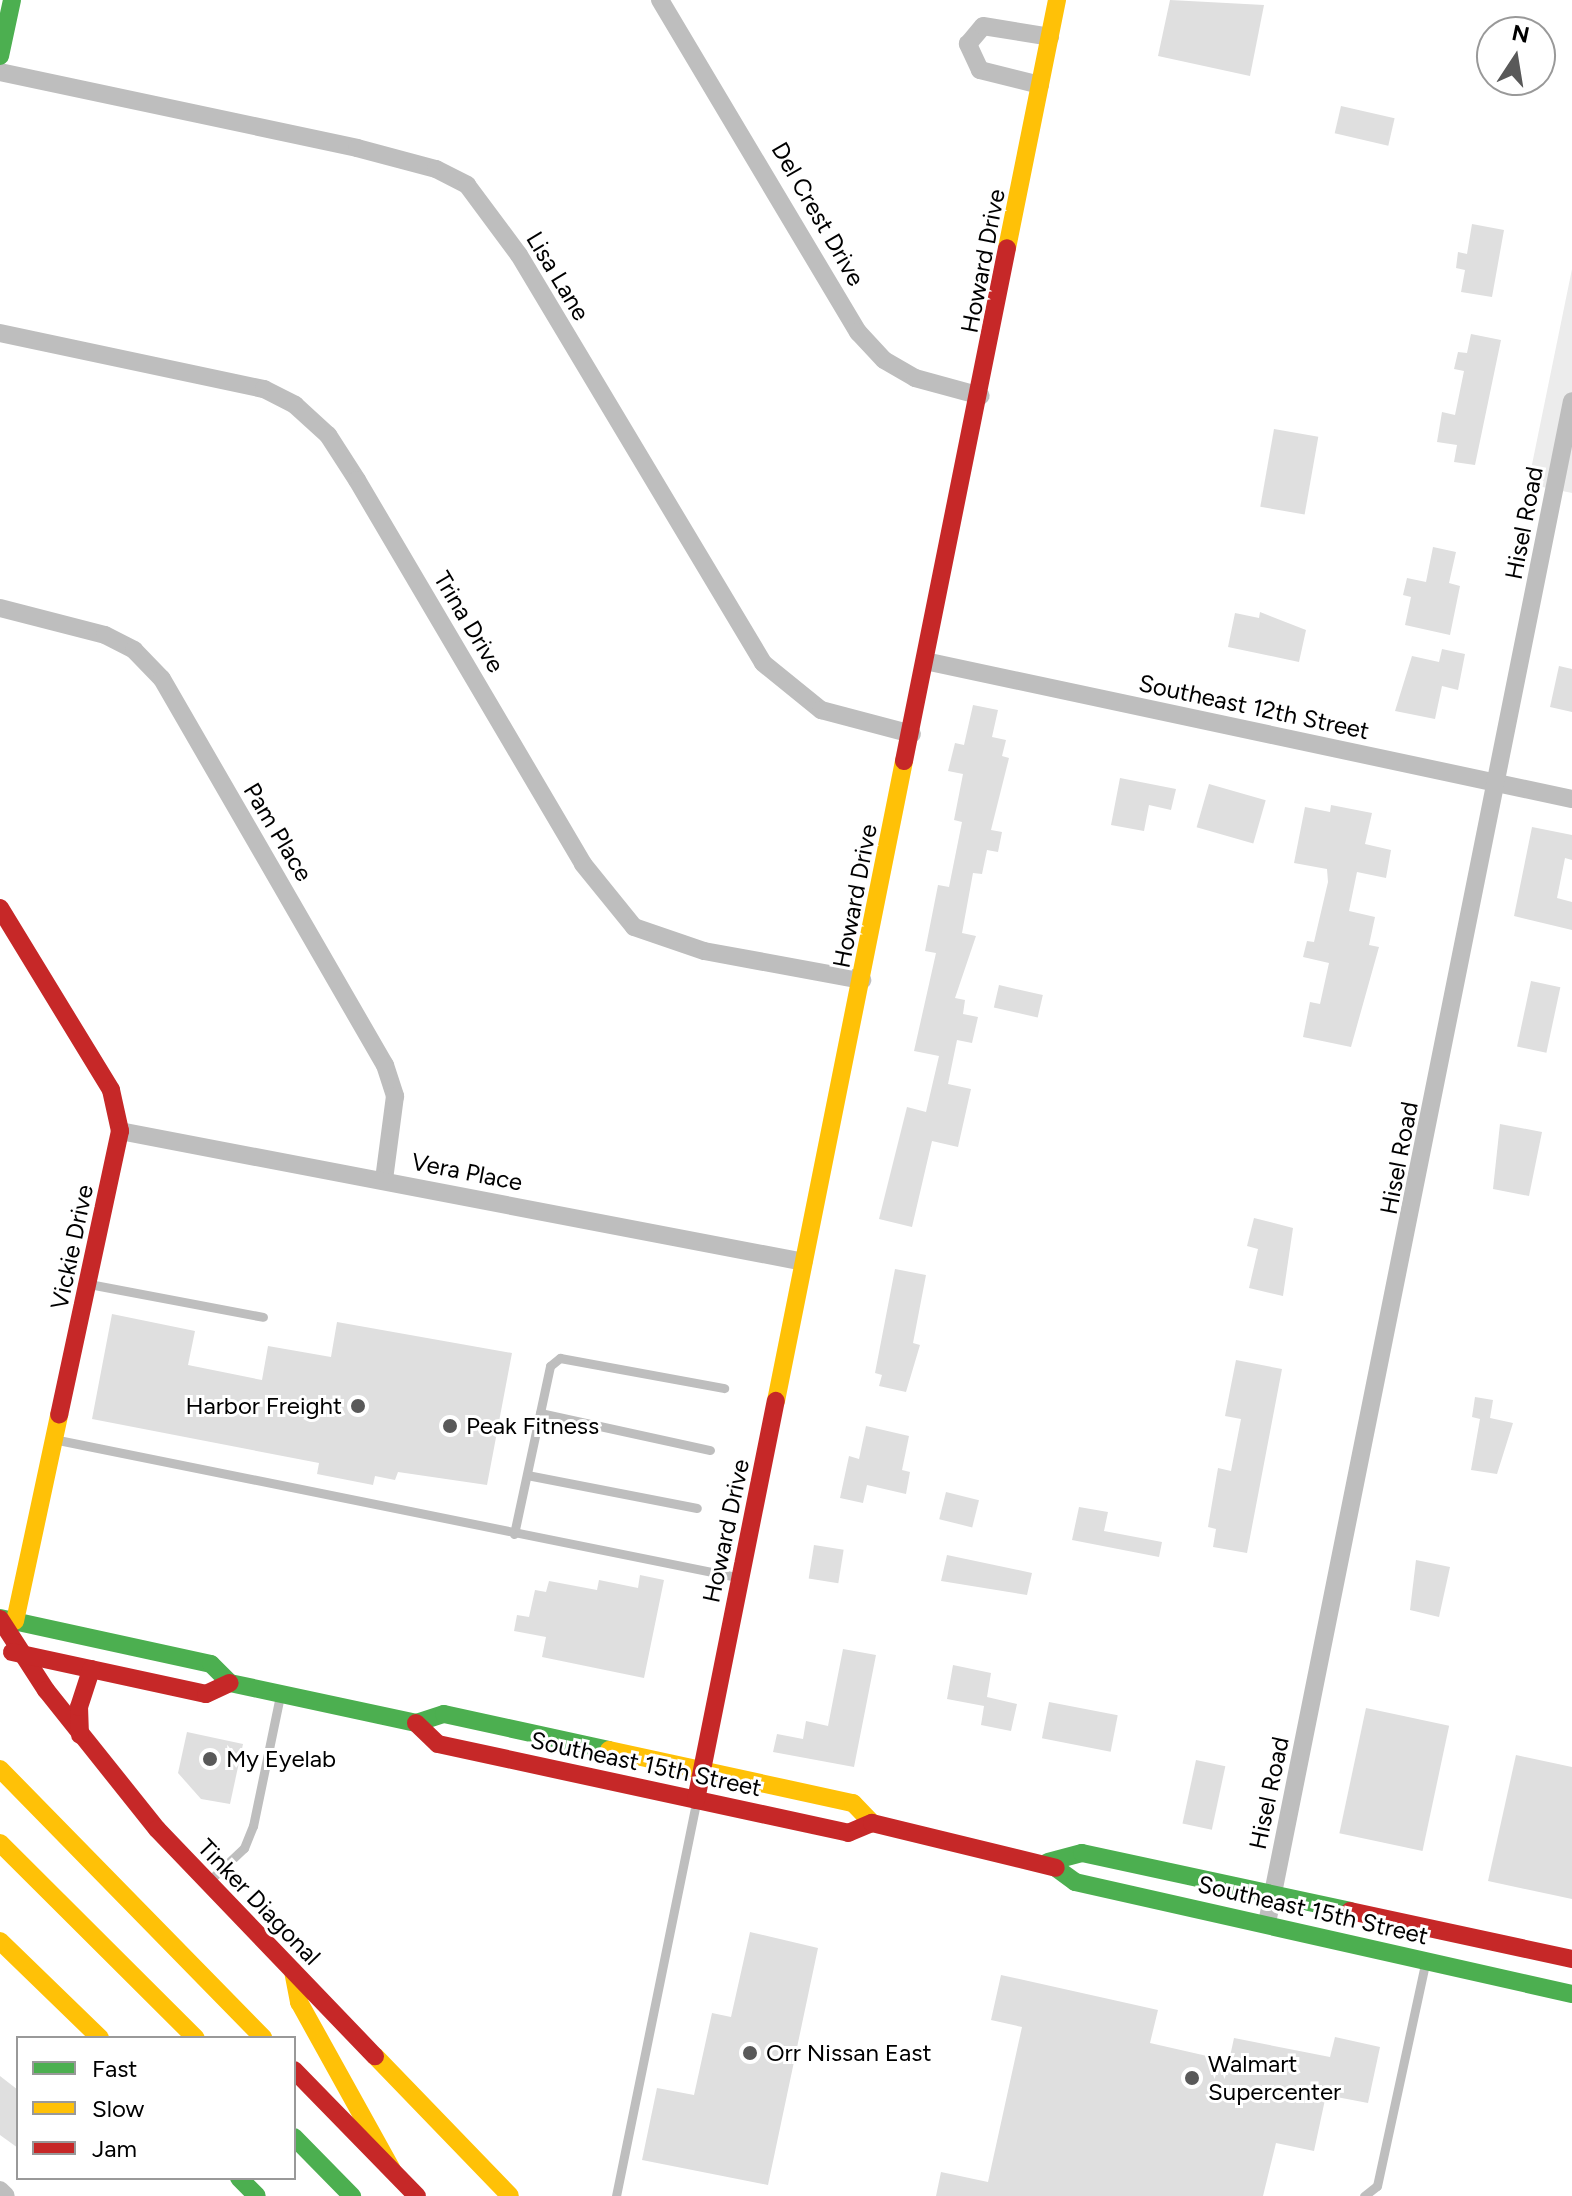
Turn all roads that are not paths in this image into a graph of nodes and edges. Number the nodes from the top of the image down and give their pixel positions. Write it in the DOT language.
graph roads {
  1 [pos="12,0"];
  2 [pos="660,0"];
  3 [pos="1057,0"];
  4 [pos="1050,37"];
  5 [pos="0,56"];
  6 [pos="0,72"];
  7 [pos="1040,85"];
  8 [pos="0,333"];
  9 [pos="981,396"];
  10 [pos="1572,401"];
  11 [pos="0,608"];
  12 [pos="925,661"];
  13 [pos="912,734"];
  14 [pos="1499,783"];
  15 [pos="1572,799"];
  16 [pos="0,908"];
  17 [pos="862,980"];
  18 [pos="120,1131"];
  19 [pos="384,1180"];
  20 [pos="804,1262"];
  21 [pos="89,1284"];
  22 [pos="263,1317"];
  23 [pos="724,1388"];
  24 [pos="540,1413"];
  25 [pos="56,1439"];
  26 [pos="710,1450"];
  27 [pos="527,1475"];
  28 [pos="697,1508"];
  29 [pos="514,1534"];
  30 [pos="740,1578"];
  31 [pos="5,1620"];
  32 [pos="0,1649"];
  33 [pos="21,1654"];
  34 [pos="91,1669"];
  35 [pos="230,1683"];
  36 [pos="280,1694"];
  37 [pos="416,1723"];
  38 [pos="80,1735"];
  39 [pos="0,1769"];
  40 [pos="703,1771"];
  41 [pos="696,1800"];
  42 [pos="872,1823"];
  43 [pos="0,1843"];
  44 [pos="1048,1862"];
  45 [pos="206,1883"];
  46 [pos="1272,1894"];
  47 [pos="1267,1923"];
  48 [pos="1433,1929"];
  49 [pos="0,1941"];
  50 [pos="1572,1959"];
  51 [pos="1426,1960"];
  52 [pos="293,1971"];
  53 [pos="1572,1994"];
  54 [pos="98,2036"];
  55 [pos="194,2036"];
  56 [pos="261,2036"];
  57 [pos="296,2072"];
  58 [pos="302,2150"];
  59 [pos="392,2170"];
  60 [pos="241,2180"];
  61 [pos="0,2190"];
  62 [pos="6,2196"];
  63 [pos="257,2196"];
  64 [pos="352,2196"];
  65 [pos="417,2196"];
  66 [pos="510,2196"];
  67 [pos="616,2196"];
  68 [pos="1364,2196"];
  1 -- 5 [label="main road"];
  2 -- 9 [label="street, Del Crest Drive"];
  3 -- 4 [label="main road, Howard Drive"];
  4 -- 7 [label="main road, Howard Drive"];
  4 -- 7 [label="street"];
  6 -- 13 [label="street, Lisa Lane"];
  7 -- 9 [label="main road, Howard Drive"];
  8 -- 17 [label="street, Trina Drive"];
  9 -- 12 [label="main road, Howard Drive"];
  10 -- 14 [label="street, Hisel Road"];
  11 -- 19 [label="street, Pam Place"];
  12 -- 13 [label="main road, Howard Drive"];
  12 -- 14 [label="street, Southeast 12th Street"];
  13 -- 17 [label="main road, Howard Drive"];
  14 -- 15 [label="street, Southeast 12th Street"];
  14 -- 46 [label="street, Hisel Road"];
  16 -- 18 [label="main road, Vickie Drive"];
  17 -- 20 [label="main road, Howard Drive"];
  18 -- 19 [label="street, Vera Place"];
  18 -- 21 [label="main road, Vickie Drive"];
  19 -- 20 [label="street, Vera Place"];
  20 -- 30 [label="main road, Howard Drive"];
  21 -- 22 [label="lane"];
  21 -- 25 [label="main road, Vickie Drive"];
  23 -- 24 [label="lane"];
  24 -- 26 [label="lane"];
  24 -- 27 [label="lane"];
  25 -- 29 [label="lane"];
  25 -- 31 [label="main road, Vickie Drive"];
  27 -- 28 [label="lane"];
  27 -- 29 [label="lane"];
  29 -- 30 [label="lane"];
  30 -- 40 [label="main road, Howard Drive"];
  31 -- 33 [label="main road, Tinker Diagonal"];
  31 -- 35 [label="main road, Southeast 15th Street"];
  32 -- 33 [label="main road, Southeast 15th Street"];
  33 -- 34 [label="main road, Southeast 15th Street"];
  33 -- 38 [label="main road, Tinker Diagonal"];
  34 -- 35 [label="main road, Southeast 15th Street"];
  34 -- 38 [label="main road"];
  35 -- 36 [label="main road, Southeast 15th Street"];
  36 -- 37 [label="main road, Southeast 15th Street"];
  36 -- 45 [label="lane"];
  37 -- 40 [label="main road, Southeast 15th Street"];
  37 -- 41 [label="main road, Southeast 15th Street"];
  38 -- 45 [label="main road, Tinker Diagonal"];
  39 -- 56 [label="main road"];
  40 -- 41 [label="main road, Howard Drive"];
  40 -- 42 [label="main road, Southeast 15th Street"];
  41 -- 42 [label="main road, Southeast 15th Street"];
  41 -- 67 [label="lane"];
  42 -- 44 [label="main road, Southeast 15th Street"];
  43 -- 55 [label="main road"];
  44 -- 46 [label="main road, Southeast 15th Street"];
  44 -- 47 [label="main road, Southeast 15th Street"];
  45 -- 52 [label="main road, Tinker Diagonal"];
  46 -- 47 [label="street, Hisel Road"];
  46 -- 48 [label="main road, Southeast 15th Street"];
  47 -- 51 [label="main road, Southeast 15th Street"];
  48 -- 50 [label="main road, Southeast 15th Street"];
  48 -- 51 [label="main road"];
  49 -- 54 [label="main road"];
  51 -- 53 [label="main road, Southeast 15th Street"];
  51 -- 68 [label="lane"];
  52 -- 59 [label="main road"];
  52 -- 66 [label="main road, Tinker Diagonal"];
  57 -- 59 [label="main road"];
  58 -- 64 [label="main road"];
  59 -- 65 [label="main road"];
  60 -- 63 [label="main road"];
  61 -- 62 [label="street"];
}
